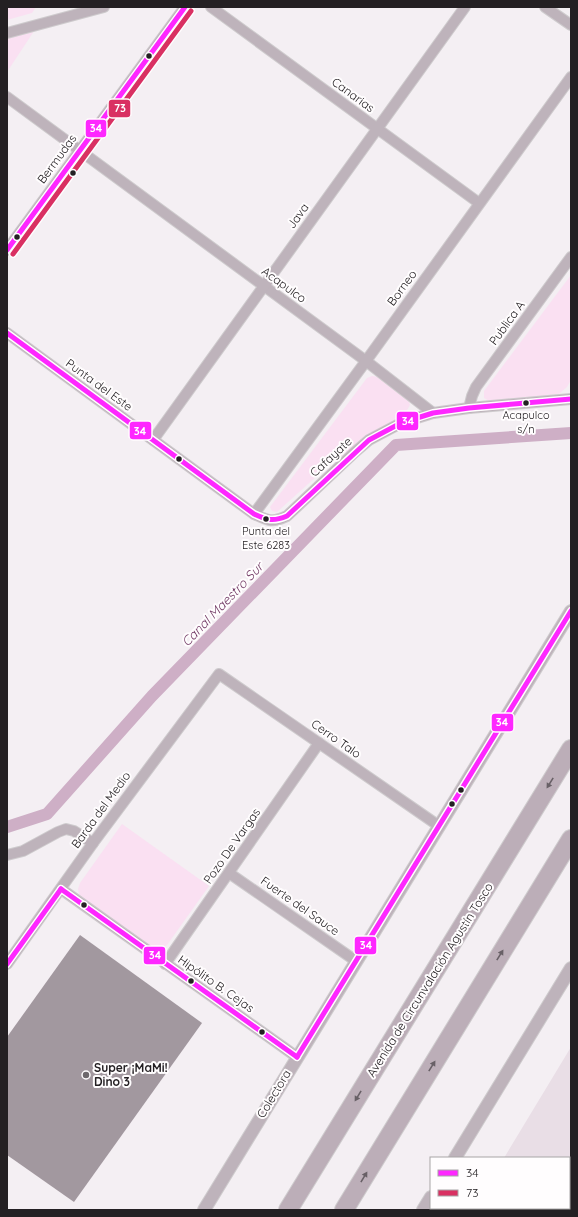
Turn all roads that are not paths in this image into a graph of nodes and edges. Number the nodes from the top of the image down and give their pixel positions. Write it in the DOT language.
graph roads {
  1 [pos="104,7"];
  2 [pos="185,7"];
  3 [pos="211,7"];
  4 [pos="465,7"];
  5 [pos="546,7"];
  6 [pos="571,26"];
  7 [pos="7,33"];
  8 [pos="571,77"];
  9 [pos="7,97"];
  10 [pos="377,129"];
  11 [pos="80,151"];
  12 [pos="479,203"];
  13 [pos="7,250"];
  14 [pos="571,257"];
  15 [pos="264,286"];
  16 [pos="7,333"];
  17 [pos="366,361"];
  18 [pos="571,398"];
  19 [pos="469,408"];
  20 [pos="432,413"];
  21 [pos="153,440"];
  22 [pos="254,514"];
  23 [pos="571,610"];
  24 [pos="219,674"];
  25 [pos="319,743"];
  26 [pos="571,749"];
  27 [pos="439,826"];
  28 [pos="571,839"];
  29 [pos="93,843"];
  30 [pos="7,855"];
  31 [pos="229,873"];
  32 [pos="61,889"];
  33 [pos="356,961"];
  34 [pos="7,964"];
  35 [pos="165,964"];
  36 [pos="571,968"];
  37 [pos="297,1057"];
  38 [pos="456,1157"];
  39 [pos="430,1199"];
  40 [pos="204,1210"];
  41 [pos="288,1210"];
  42 [pos="344,1210"];
  43 [pos="423,1210"];
  1 -- 7 [label="street"];
  2 -- 11 [label="street, Bermudas"];
  3 -- 10 [label="street, Canarias"];
  4 -- 10 [label="street, Java"];
  5 -- 6 [label="street"];
  8 -- 12 [label="street, Borneo"];
  9 -- 11 [label="street, Acapulco"];
  10 -- 12 [label="street, Canarias"];
  10 -- 15 [label="street, Java"];
  11 -- 13 [label="street, Bermudas"];
  11 -- 15 [label="street, Acapulco"];
  12 -- 17 [label="street, Borneo"];
  14 -- 19 [label="street, Publica A"];
  15 -- 17 [label="street, Acapulco"];
  15 -- 21 [label="street, Java"];
  16 -- 21 [label="street, Punta del Este"];
  17 -- 20 [label="street, Acapulco"];
  17 -- 22 [label="street, Borneo"];
  18 -- 19 [label="street"];
  19 -- 20 [label="street"];
  20 -- 22 [label="street, Cafayate"];
  21 -- 22 [label="street, Punta del Este"];
  23 -- 27 [label="street, Colectora"];
  24 -- 25 [label="street, Cerro Talo"];
  24 -- 29 [label="street, Barda del Medio"];
  25 -- 27 [label="street, Cerro Talo"];
  25 -- 31 [label="street, Pozo De Vargas"];
  26 -- 41 [label="highway, Avenida de Circunvalación Agustín Tosco, one-way"];
  27 -- 33 [label="street, Colectora"];
  42 -- 28 [label="highway, one-way"];
  29 -- 30 [label="street"];
  29 -- 32 [label="street, Barda del Medio"];
  31 -- 33 [label="street, Fuerte del Sauce"];
  31 -- 35 [label="street, Pozo De Vargas"];
  32 -- 34 [label="street, Barda del Medio"];
  32 -- 35 [label="street, Hipólito B. Cejas"];
  33 -- 37 [label="street, Colectora"];
  35 -- 37 [label="street, Hipólito B. Cejas"];
  36 -- 38 [label="street"];
  37 -- 40 [label="street, Colectora"];
  39 -- 43 [label="street"];
}
